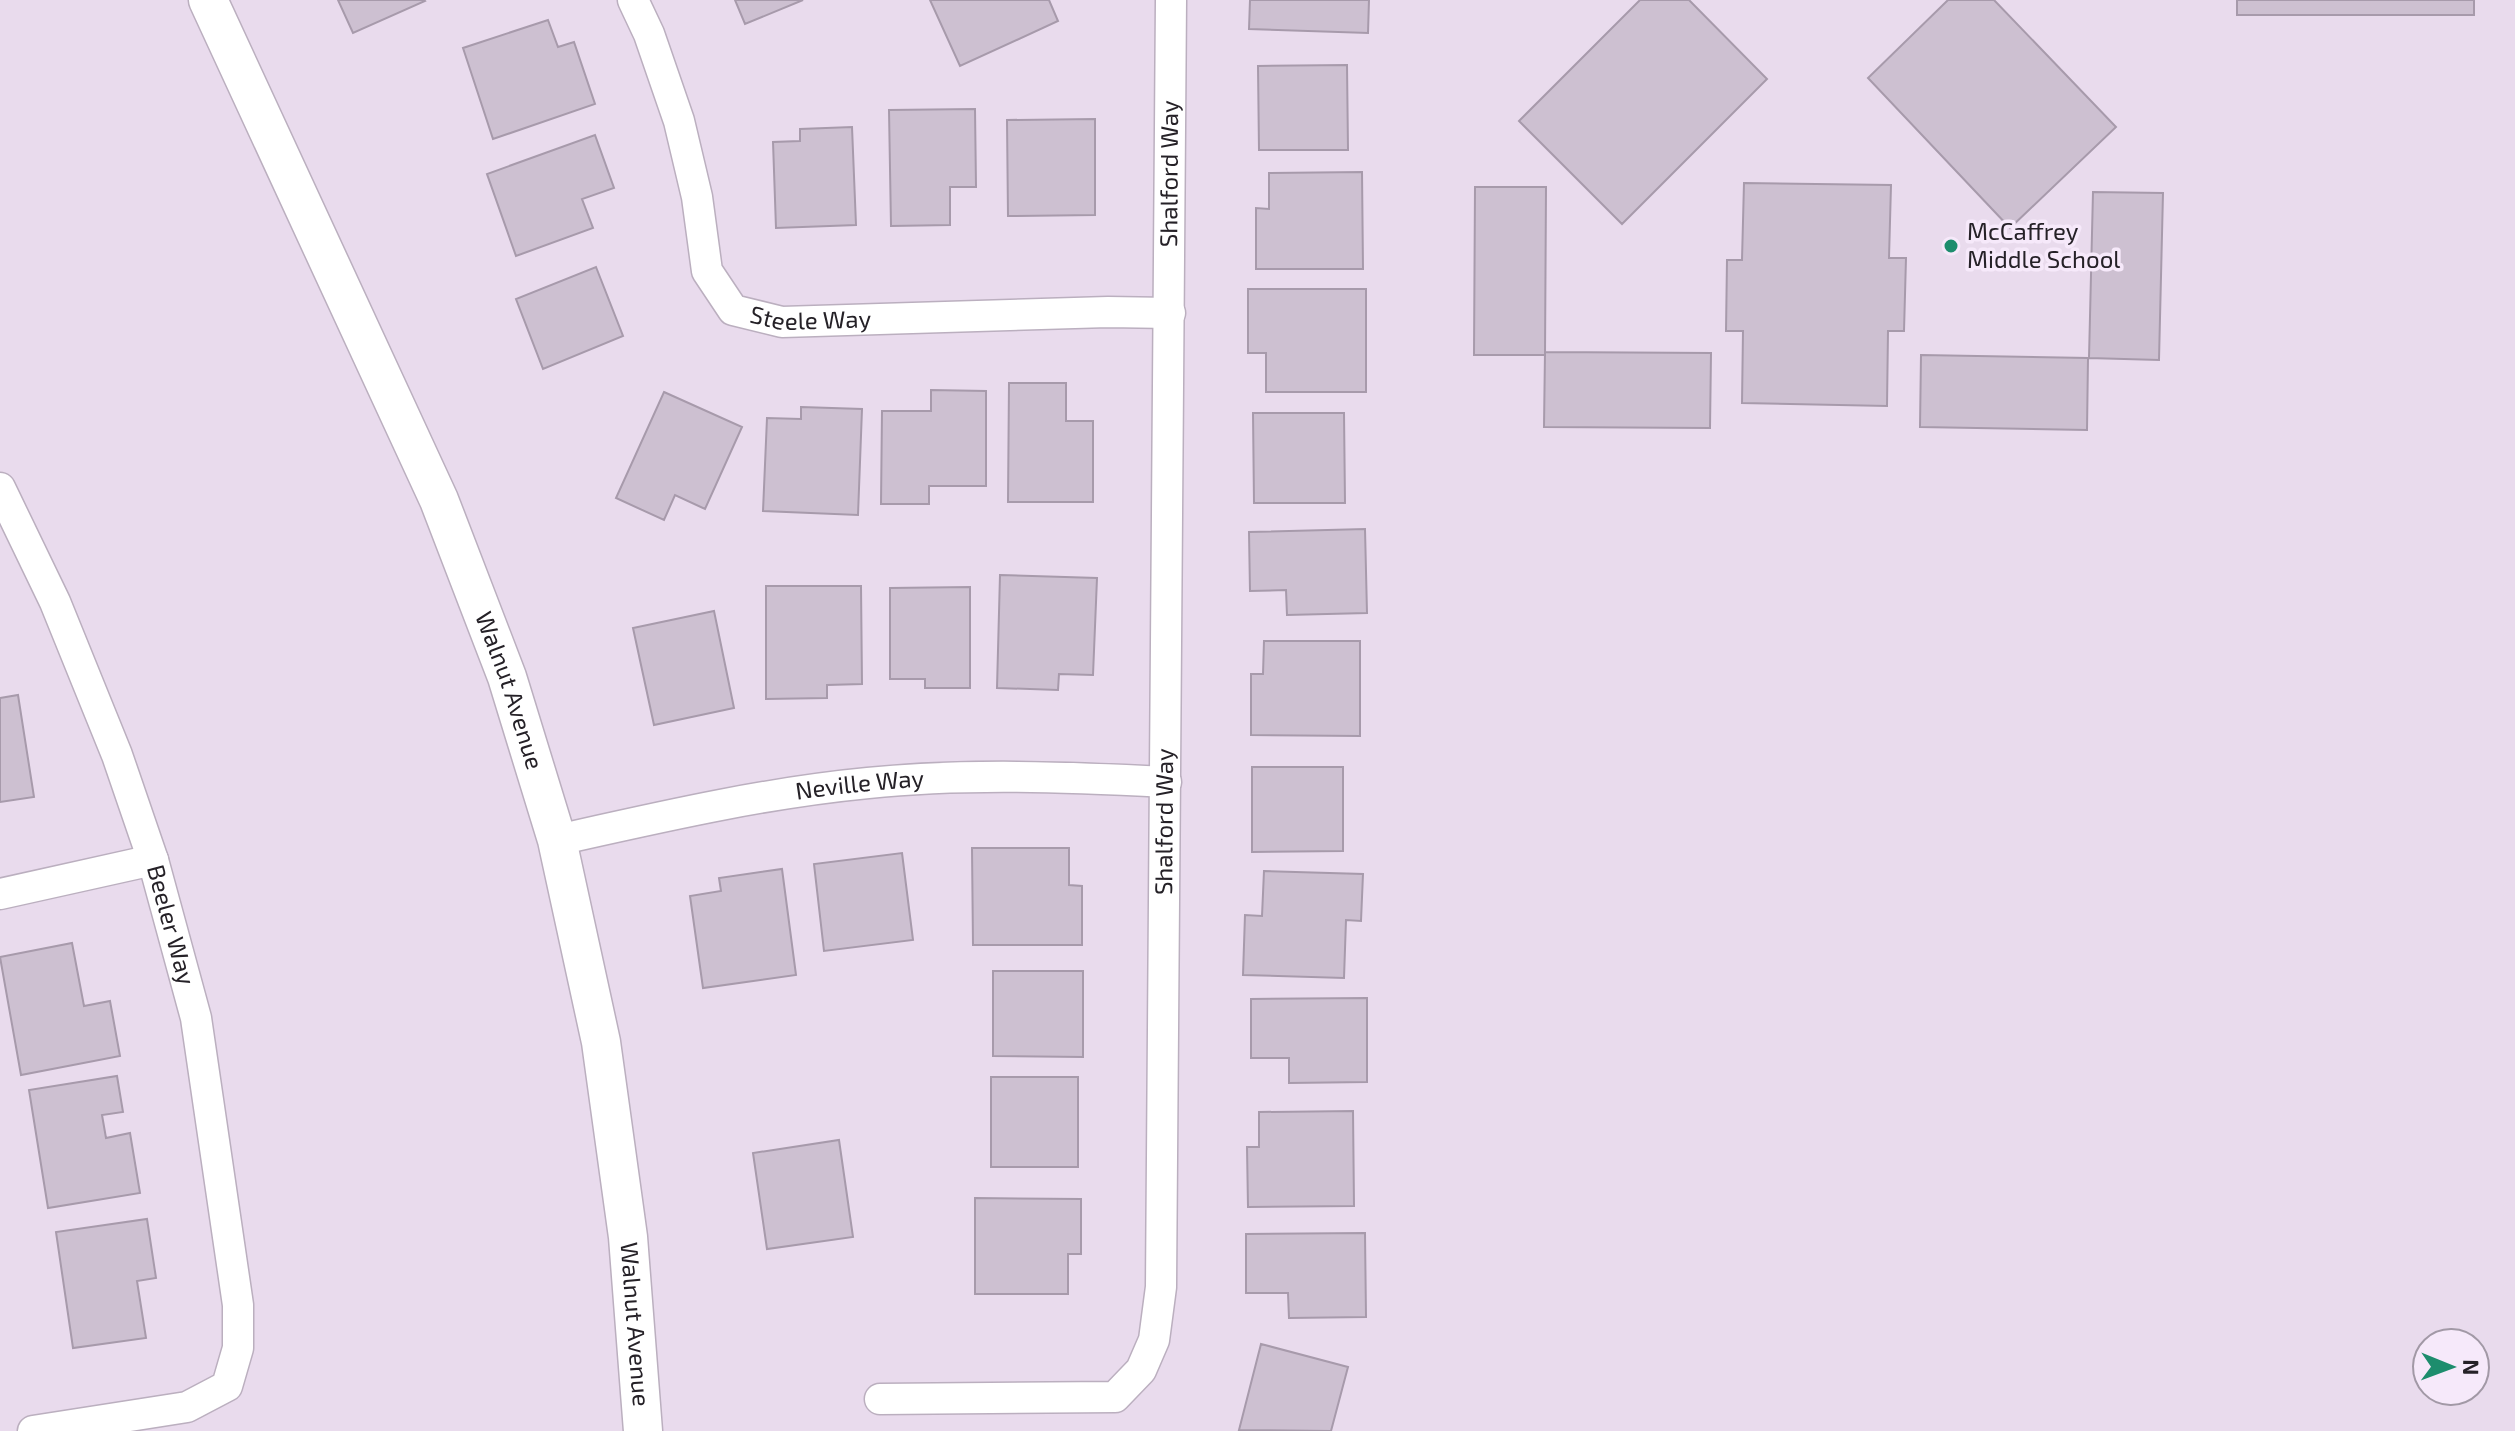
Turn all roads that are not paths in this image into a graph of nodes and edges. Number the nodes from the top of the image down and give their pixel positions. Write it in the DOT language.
graph roads {
  1 [pos="208,0"];
  2 [pos="633,0"];
  3 [pos="1171,0"];
  4 [pos="1170,313"];
  5 [pos="0,488"];
  6 [pos="1166,782"];
  7 [pos="557,840"];
  8 [pos="153,860"];
  9 [pos="0,894"];
  10 [pos="880,1399"];
  11 [pos="33,1431"];
  12 [pos="643,1431"];
  1 -- 7 [label="street, Walnut Avenue"];
  2 -- 4 [label="street, Steele Way"];
  3 -- 4 [label="street, Shalford Way"];
  4 -- 6 [label="street, Shalford Way"];
  5 -- 8 [label="street, Beeler Way"];
  6 -- 7 [label="street, Neville Way"];
  6 -- 10 [label="street, Shalford Way"];
  7 -- 12 [label="street, Walnut Avenue"];
  8 -- 9 [label="street"];
  8 -- 11 [label="street, Beeler Way"];
}
